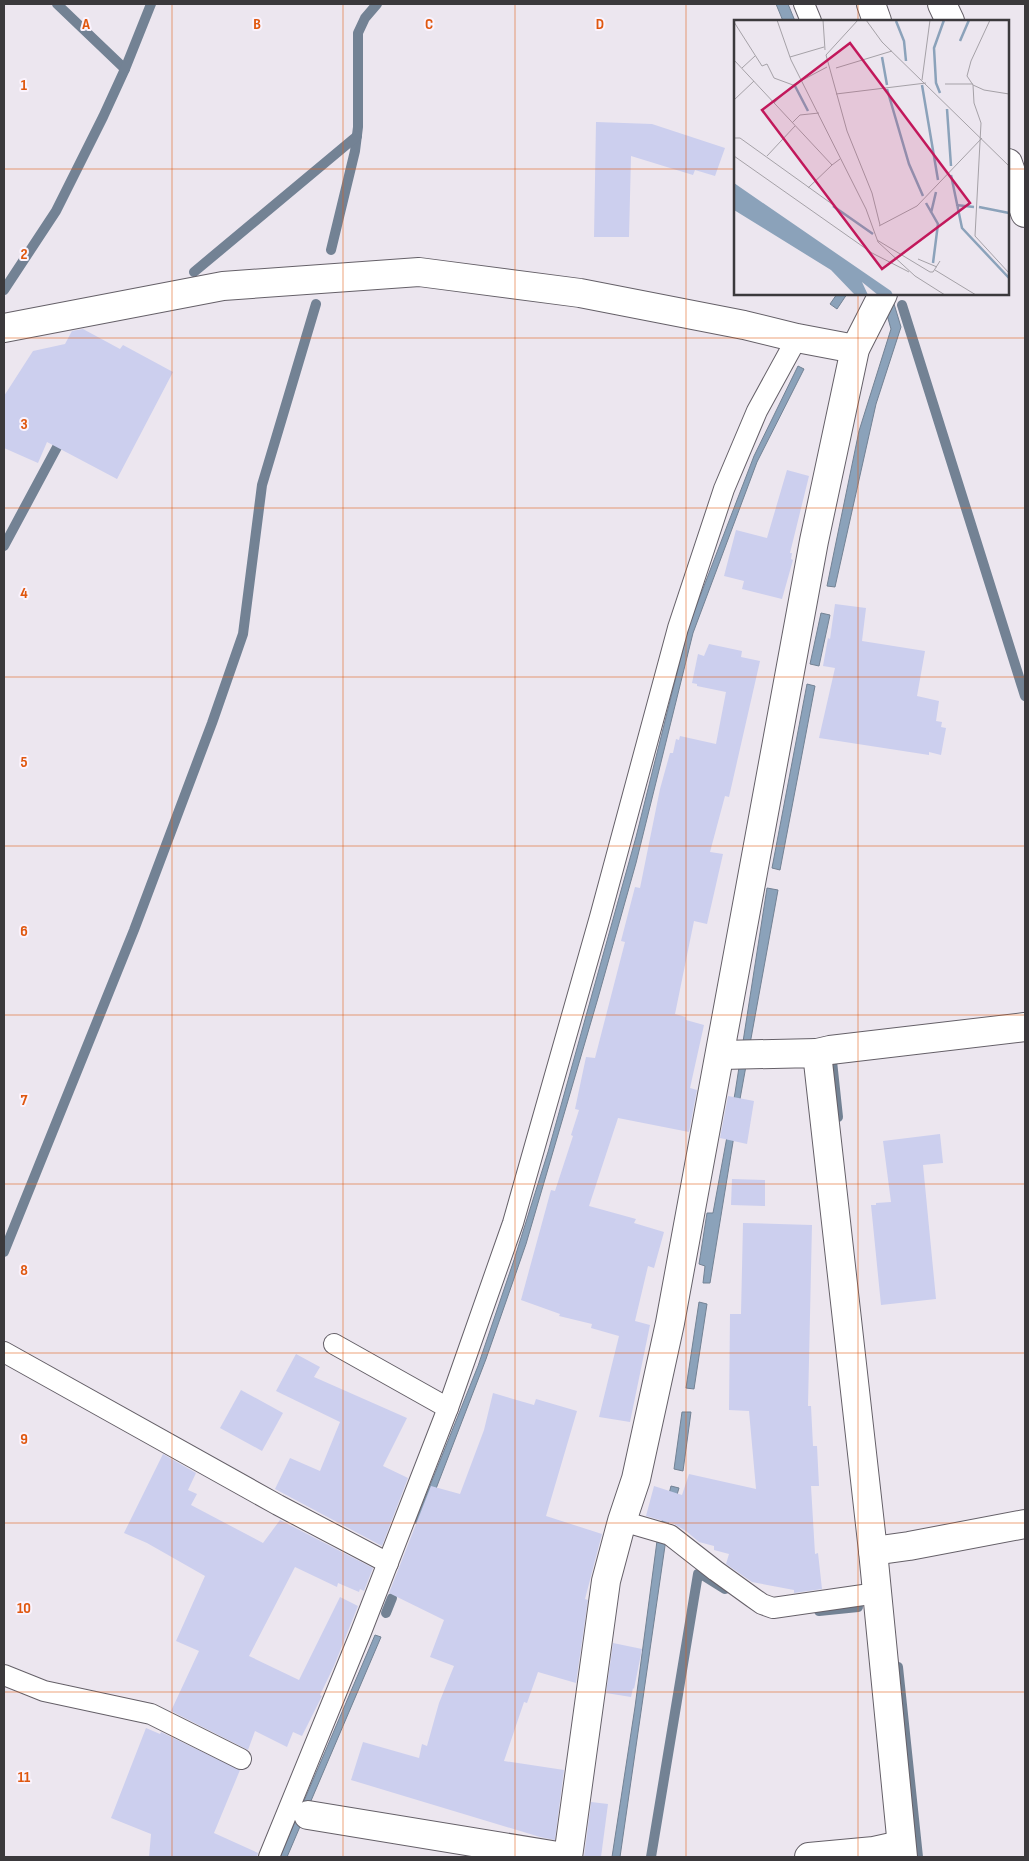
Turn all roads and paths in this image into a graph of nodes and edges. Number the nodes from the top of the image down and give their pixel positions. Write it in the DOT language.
graph roads {
  1 [pos="804,4"];
  2 [pos="871,4"];
  3 [pos="942,4"];
  4 [pos="811,20"];
  5 [pos="877,20"];
  6 [pos="950,20"];
  7 [pos="1009,166"];
  8 [pos="1025,213"];
  9 [pos="881,298"];
  10 [pos="4,328"];
  11 [pos="797,338"];
  12 [pos="855,349"];
  13 [pos="1025,1027"];
  14 [pos="817,1053"];
  15 [pos="736,1054"];
  16 [pos="334,1344"];
  17 [pos="4,1352"];
  18 [pos="448,1408"];
  19 [pos="622,1521"];
  20 [pos="1025,1524"];
  21 [pos="873,1552"];
  22 [pos="388,1562"];
  23 [pos="877,1593"];
  24 [pos="4,1675"];
  25 [pos="240,1759"];
  26 [pos="308,1815"];
  27 [pos="902,1851"];
  28 [pos="269,1857"];
  29 [pos="564,1857"];
  30 [pos="568,1857"];
  31 [pos="809,1857"];
  1 -- 4 [label="lane"];
  2 -- 5 [label="street"];
  3 -- 6 [label="street"];
  7 -- 8 [label="street"];
  9 -- 12 [label="street"];
  10 -- 11 [label="street"];
  11 -- 12 [label="street"];
  11 -- 18 [label="lane"];
  12 -- 15 [label="street"];
  13 -- 14 [label="street"];
  14 -- 15 [label="street"];
  14 -- 21 [label="street"];
  15 -- 19 [label="street"];
  16 -- 18 [label="lane"];
  17 -- 22 [label="lane"];
  18 -- 22 [label="lane"];
  19 -- 23 [label="lane"];
  19 -- 30 [label="street"];
  20 -- 21 [label="street"];
  21 -- 23 [label="street"];
  22 -- 28 [label="lane"];
  23 -- 27 [label="street"];
  24 -- 25 [label="lane"];
  26 -- 29 [label="street"];
  27 -- 31 [label="street"];
}
